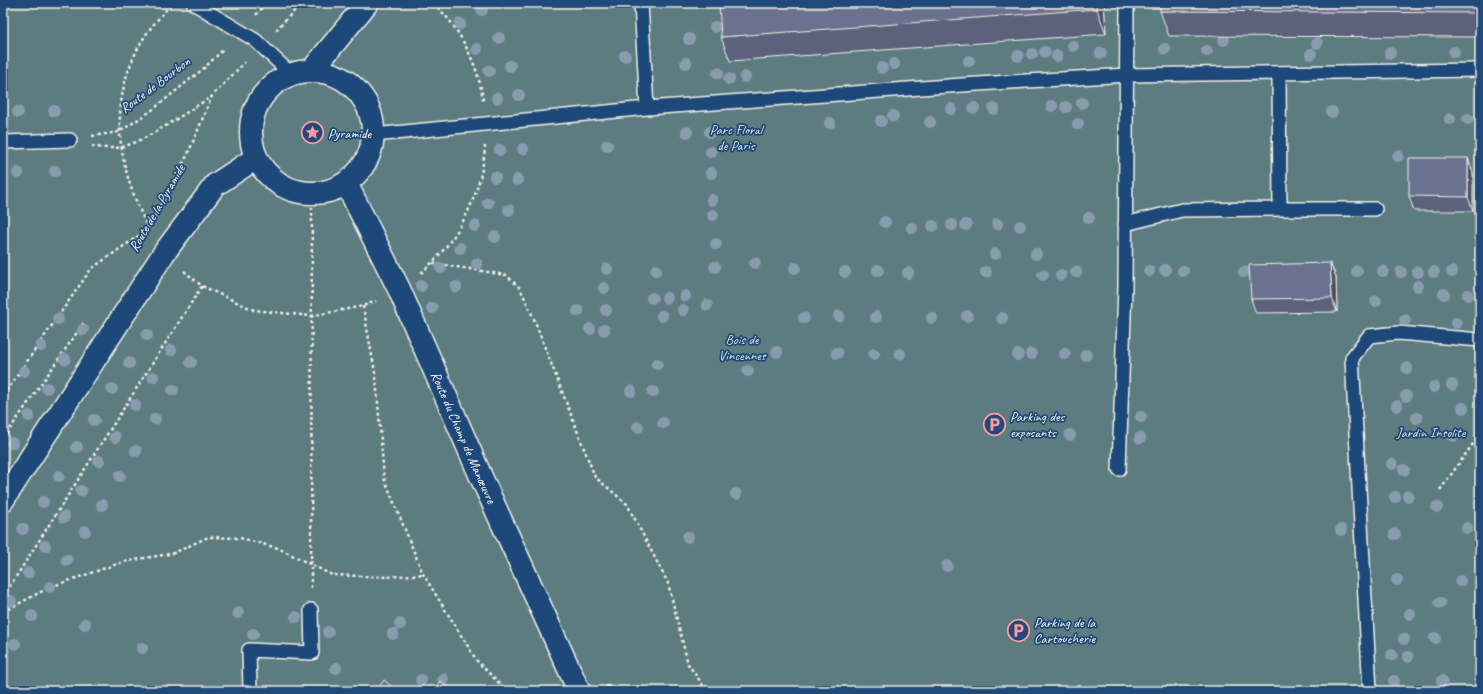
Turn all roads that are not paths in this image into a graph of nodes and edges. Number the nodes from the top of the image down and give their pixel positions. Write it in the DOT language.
graph roads {
  1 [pos="193,3"];
  2 [pos="367,3"];
  3 [pos="641,3"];
  4 [pos="1127,3"];
  5 [pos="312,69"];
  6 [pos="1480,70"];
  7 [pos="1278,73"];
  8 [pos="291,74"];
  9 [pos="1127,75"];
  10 [pos="647,108"];
  11 [pos="374,135"];
  12 [pos="70,140"];
  13 [pos="3,142"];
  14 [pos="256,158"];
  15 [pos="347,185"];
  16 [pos="1280,209"];
  17 [pos="1375,209"];
  18 [pos="1125,224"];
  19 [pos="1480,340"];
  20 [pos="1118,469"];
  21 [pos="3,500"];
  22 [pos="311,610"];
  23 [pos="250,691"];
  24 [pos="579,691"];
  25 [pos="1370,691"];
  1 -- 8 [label="lane"];
  2 -- 5 [label="street"];
  3 -- 10 [label="lane"];
  4 -- 9 [label="lane"];
  5 -- 8 [label="street"];
  5 -- 11 [label="street"];
  6 -- 7 [label="lane"];
  7 -- 9 [label="lane"];
  7 -- 16 [label="lane"];
  8 -- 14 [label="street"];
  9 -- 10 [label="lane"];
  9 -- 18 [label="lane"];
  10 -- 11 [label="lane"];
  11 -- 15 [label="street"];
  12 -- 13 [label="lane"];
  14 -- 15 [label="street"];
  14 -- 21 [label="street, Route de la Pyramide"];
  15 -- 24 [label="street, Route du Champ de Manœuvre"];
  16 -- 17 [label="lane"];
  16 -- 18 [label="lane"];
  18 -- 20 [label="lane"];
  19 -- 25 [label="lane"];
  22 -- 23 [label="lane"];
}
